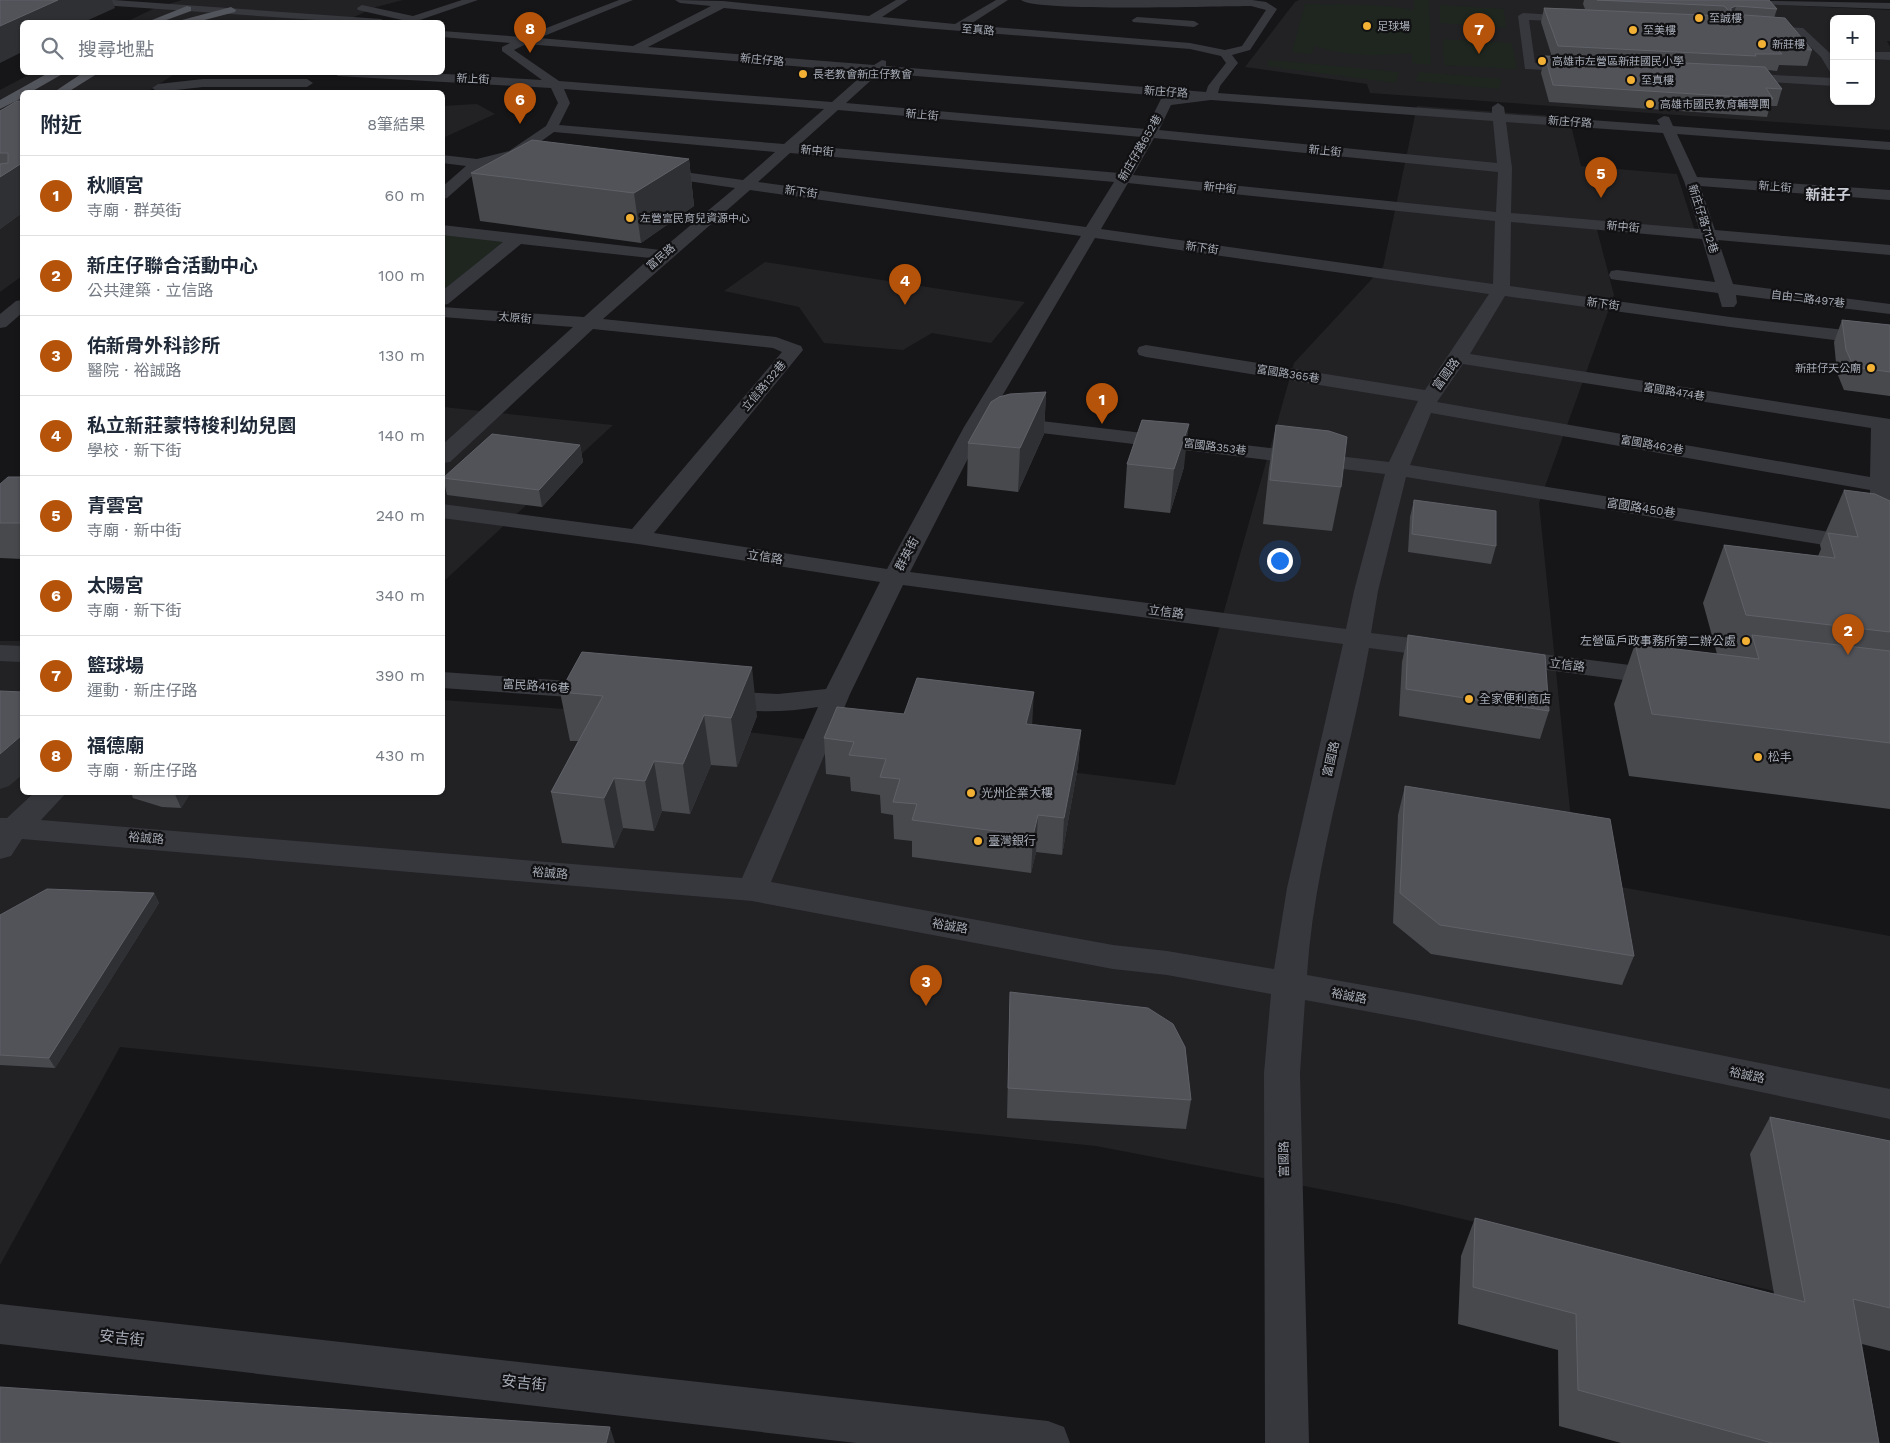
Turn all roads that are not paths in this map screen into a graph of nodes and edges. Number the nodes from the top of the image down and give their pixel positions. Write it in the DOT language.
graph roads {
  1 [pos="72,0"];
  2 [pos="152,0"];
  3 [pos="217,0"];
  4 [pos="473,0"];
  5 [pos="628,0"];
  6 [pos="680,0"];
  7 [pos="733,0"];
  8 [pos="903,0"];
  9 [pos="1003,0"];
  10 [pos="1026,0"];
  11 [pos="1277,0"];
  12 [pos="1722,0"];
  13 [pos="256,2"];
  14 [pos="1078,3"];
  15 [pos="204,4"];
  16 [pos="1124,4"];
  17 [pos="1262,4"];
  18 [pos="721,5"];
  19 [pos="355,6"];
  20 [pos="1890,6"];
  21 [pos="187,9"];
  22 [pos="231,10"];
  23 [pos="1069,16"];
  24 [pos="201,17"];
  25 [pos="157,20"];
  26 [pos="192,20"];
  27 [pos="251,20"];
  28 [pos="356,20"];
  29 [pos="405,20"];
  30 [pos="412,20"];
  31 [pos="870,20"];
  32 [pos="1592,20"];
  33 [pos="1122,21"];
  34 [pos="1194,24"];
  35 [pos="1742,27"];
  36 [pos="445,28"];
  37 [pos="957,28"];
  38 [pos="445,34"];
  39 [pos="537,35"];
  40 [pos="1107,40"];
  41 [pos="524,41"];
  42 [pos="640,46"];
  43 [pos="1828,52"];
  44 [pos="1225,53"];
  45 [pos="1875,55"];
  46 [pos="1890,56"];
  47 [pos="879,66"];
  48 [pos="1597,70"];
  49 [pos="55,75"];
  50 [pos="89,75"];
  51 [pos="317,75"];
  52 [pos="399,75"];
  53 [pos="440,77"];
  54 [pos="1748,78"];
  55 [pos="1830,82"];
  56 [pos="307,83"];
  57 [pos="555,84"];
  58 [pos="158,88"];
  59 [pos="430,88"];
  60 [pos="28,90"];
  61 [pos="63,90"];
  62 [pos="297,90"];
  63 [pos="1212,91"];
  64 [pos="20,95"];
  65 [pos="0,105"];
  66 [pos="831,107"];
  67 [pos="1499,112"];
  68 [pos="1666,125"];
  69 [pos="551,128"];
  70 [pos="1150,134"];
  71 [pos="1890,136"];
  72 [pos="1890,146"];
  73 [pos="784,148"];
  74 [pos="533,157"];
  75 [pos="445,159"];
  76 [pos="516,161"];
  77 [pos="478,163"];
  78 [pos="1505,168"];
  79 [pos="1123,178"];
  80 [pos="1691,181"];
  81 [pos="747,184"];
  82 [pos="445,191"];
  83 [pos="1890,195"];
  84 [pos="734,196"];
  85 [pos="1504,217"];
  86 [pos="445,230"];
  87 [pos="1091,232"];
  88 [pos="1708,235"];
  89 [pos="518,238"];
  90 [pos="1890,250"];
  91 [pos="664,254"];
  92 [pos="1617,275"];
  93 [pos="1726,288"];
  94 [pos="1501,289"];
  95 [pos="445,298"];
  96 [pos="20,307"];
  97 [pos="1890,309"];
  98 [pos="445,312"];
  99 [pos="1730,322"];
  100 [pos="0,323"];
  101 [pos="587,323"];
  102 [pos="1890,341"];
  103 [pos="1146,351"];
  104 [pos="1458,358"];
  105 [pos="1427,401"];
  106 [pos="1885,424"];
  107 [pos="974,427"];
  108 [pos="445,454"];
  109 [pos="1397,469"];
  110 [pos="1881,484"];
  111 [pos="445,511"];
  112 [pos="1881,520"];
  113 [pos="638,537"];
  114 [pos="1882,555"];
  115 [pos="896,577"];
  116 [pos="1356,639"];
  117 [pos="0,653"];
  118 [pos="20,654"];
  119 [pos="445,680"];
  120 [pos="1683,680"];
  121 [pos="621,692"];
  122 [pos="837,694"];
  123 [pos="690,697"];
  124 [pos="50,795"];
  125 [pos="5,835"];
  126 [pos="752,890"];
  127 [pos="1288,985"];
  128 [pos="1890,1104"];
  129 [pos="0,1324"];
  130 [pos="1048,1443"];
  131 [pos="1287,1443"];
  1 -- 21 [label="street"];
  2 -- 15 [label="street"];
  3 -- 15 [label="street"];
  4 -- 30 [label="street"];
  5 -- 39 [label="street"];
  6 -- 18 [label="street, 至真路"];
  7 -- 18 [label="street"];
  8 -- 31 [label="street"];
  9 -- 37 [label="street"];
  10 -- 14 [label="street"];
  11 -- 17 [label="street"];
  12 -- 20 [label="street"];
  13 -- 22 [label="street"];
  14 -- 16 [label="street"];
  14 -- 23 [label="street"];
  15 -- 21 [label="street"];
  15 -- 22 [label="street"];
  16 -- 17 [label="street"];
  16 -- 33 [label="street"];
  17 -- 44 [label="street"];
  18 -- 31 [label="street, 至真路"];
  18 -- 42 [label="street"];
  19 -- 29 [label="street"];
  21 -- 22 [label="street"];
  21 -- 24 [label="street"];
  21 -- 25 [label="main road"];
  22 -- 24 [label="main road"];
  22 -- 28 [label="street"];
  24 -- 26 [label="main road"];
  24 -- 27 [label="street"];
  31 -- 37 [label="street, 至真路"];
  32 -- 48 [label="street"];
  33 -- 34 [label="street"];
  33 -- 40 [label="street"];
  35 -- 43 [label="street"];
  36 -- 39 [label="street, 新庄仔路"];
  37 -- 40 [label="street, 至真路"];
  38 -- 41 [label="street, 新庄仔路"];
  39 -- 41 [label="street"];
  39 -- 42 [label="street, 新庄仔路"];
  40 -- 44 [label="street, 至真路"];
  41 -- 42 [label="street, 新庄仔路"];
  41 -- 57 [label="street"];
  42 -- 47 [label="street, 新庄仔路"];
  44 -- 63 [label="street"];
  45 -- 46 [label="street"];
  47 -- 63 [label="street, 新庄仔路"];
  47 -- 66 [label="street, 富民路"];
  49 -- 60 [label="main road"];
  50 -- 61 [label="main road"];
  51 -- 56 [label="street"];
  52 -- 53 [label="street, 新上街"];
  53 -- 57 [label="street, 新上街"];
  53 -- 59 [label="street"];
  54 -- 55 [label="street"];
  56 -- 58 [label="street"];
  56 -- 62 [label="street"];
  57 -- 66 [label="street, 新上街"];
  57 -- 69 [label="street"];
  63 -- 67 [label="street, 新庄仔路"];
  63 -- 70 [label="street, 新庄仔路652巷"];
  64 -- 65 [label="main road"];
  66 -- 70 [label="street, 新上街"];
  66 -- 73 [label="street, 富民路"];
  67 -- 68 [label="street, 新庄仔路"];
  67 -- 78 [label="street, 富國路"];
  68 -- 71 [label="street, 新庄仔路"];
  68 -- 72 [label="street, 新庄仔路"];
  68 -- 80 [label="street, 新庄仔路712巷"];
  69 -- 73 [label="street, 新中街"];
  69 -- 76 [label="street"];
  70 -- 78 [label="street, 新上街"];
  70 -- 79 [label="street, 新庄仔路652巷"];
  73 -- 79 [label="street, 新中街"];
  73 -- 81 [label="street, 富民路"];
  74 -- 76 [label="street"];
  75 -- 77 [label="street"];
  76 -- 77 [label="street"];
  77 -- 82 [label="street"];
  78 -- 85 [label="street, 富國路"];
  79 -- 85 [label="street, 新中街"];
  79 -- 87 [label="street, 新庄仔路652巷"];
  80 -- 83 [label="street, 新上街"];
  80 -- 88 [label="street, 新庄仔路712巷"];
  81 -- 84 [label="street, 富民路"];
  81 -- 84 [label="street, 新下街"];
  81 -- 87 [label="street, 新下街"];
  84 -- 91 [label="street, 富民路"];
  85 -- 88 [label="street, 新中街"];
  85 -- 94 [label="street, 富國路"];
  86 -- 89 [label="street"];
  87 -- 94 [label="street, 新下街"];
  87 -- 107 [label="street, 群英街"];
  88 -- 90 [label="street, 新中街"];
  88 -- 93 [label="street, 新庄仔路712巷"];
  89 -- 91 [label="street"];
  89 -- 95 [label="street"];
  91 -- 101 [label="street, 富民路"];
  92 -- 93 [label="street, 自由二路497巷"];
  93 -- 97 [label="street, 自由二路497巷"];
  93 -- 99 [label="street, 新庄仔路712巷"];
  94 -- 99 [label="street, 新下街"];
  94 -- 104 [label="street, 富國路"];
  96 -- 100 [label="street"];
  98 -- 101 [label="street, 太原街"];
  99 -- 102 [label="street, 新下街"];
  101 -- 108 [label="street, 富民路"];
  101 -- 113 [label="street, 立信路132巷"];
  103 -- 105 [label="street, 富國路365巷"];
  104 -- 105 [label="street, 富國路"];
  104 -- 106 [label="street, 富國路474巷"];
  105 -- 109 [label="street, 富國路"];
  105 -- 110 [label="street, 富國路462巷"];
  106 -- 110 [label="street"];
  107 -- 109 [label="street, 富國路353巷"];
  107 -- 115 [label="street, 群英街"];
  109 -- 114 [label="street, 富國路450巷"];
  109 -- 116 [label="street, 富國路"];
  110 -- 112 [label="street"];
  111 -- 113 [label="street, 立信路"];
  113 -- 115 [label="street, 立信路"];
  115 -- 116 [label="street, 立信路"];
  115 -- 122 [label="street, 群英街"];
  116 -- 120 [label="street, 立信路"];
  116 -- 127 [label="street, 富國路"];
  117 -- 118 [label="street"];
  119 -- 121 [label="street, 富民路416巷"];
  122 -- 123 [label="street"];
  122 -- 126 [label="street, 群英街"];
  124 -- 125 [label="street"];
  125 -- 126 [label="street, 裕誠路"];
  126 -- 127 [label="street, 裕誠路"];
  127 -- 128 [label="street, 裕誠路"];
  127 -- 131 [label="street, 富國路"];
  129 -- 130 [label="street, 安吉街"];
}
